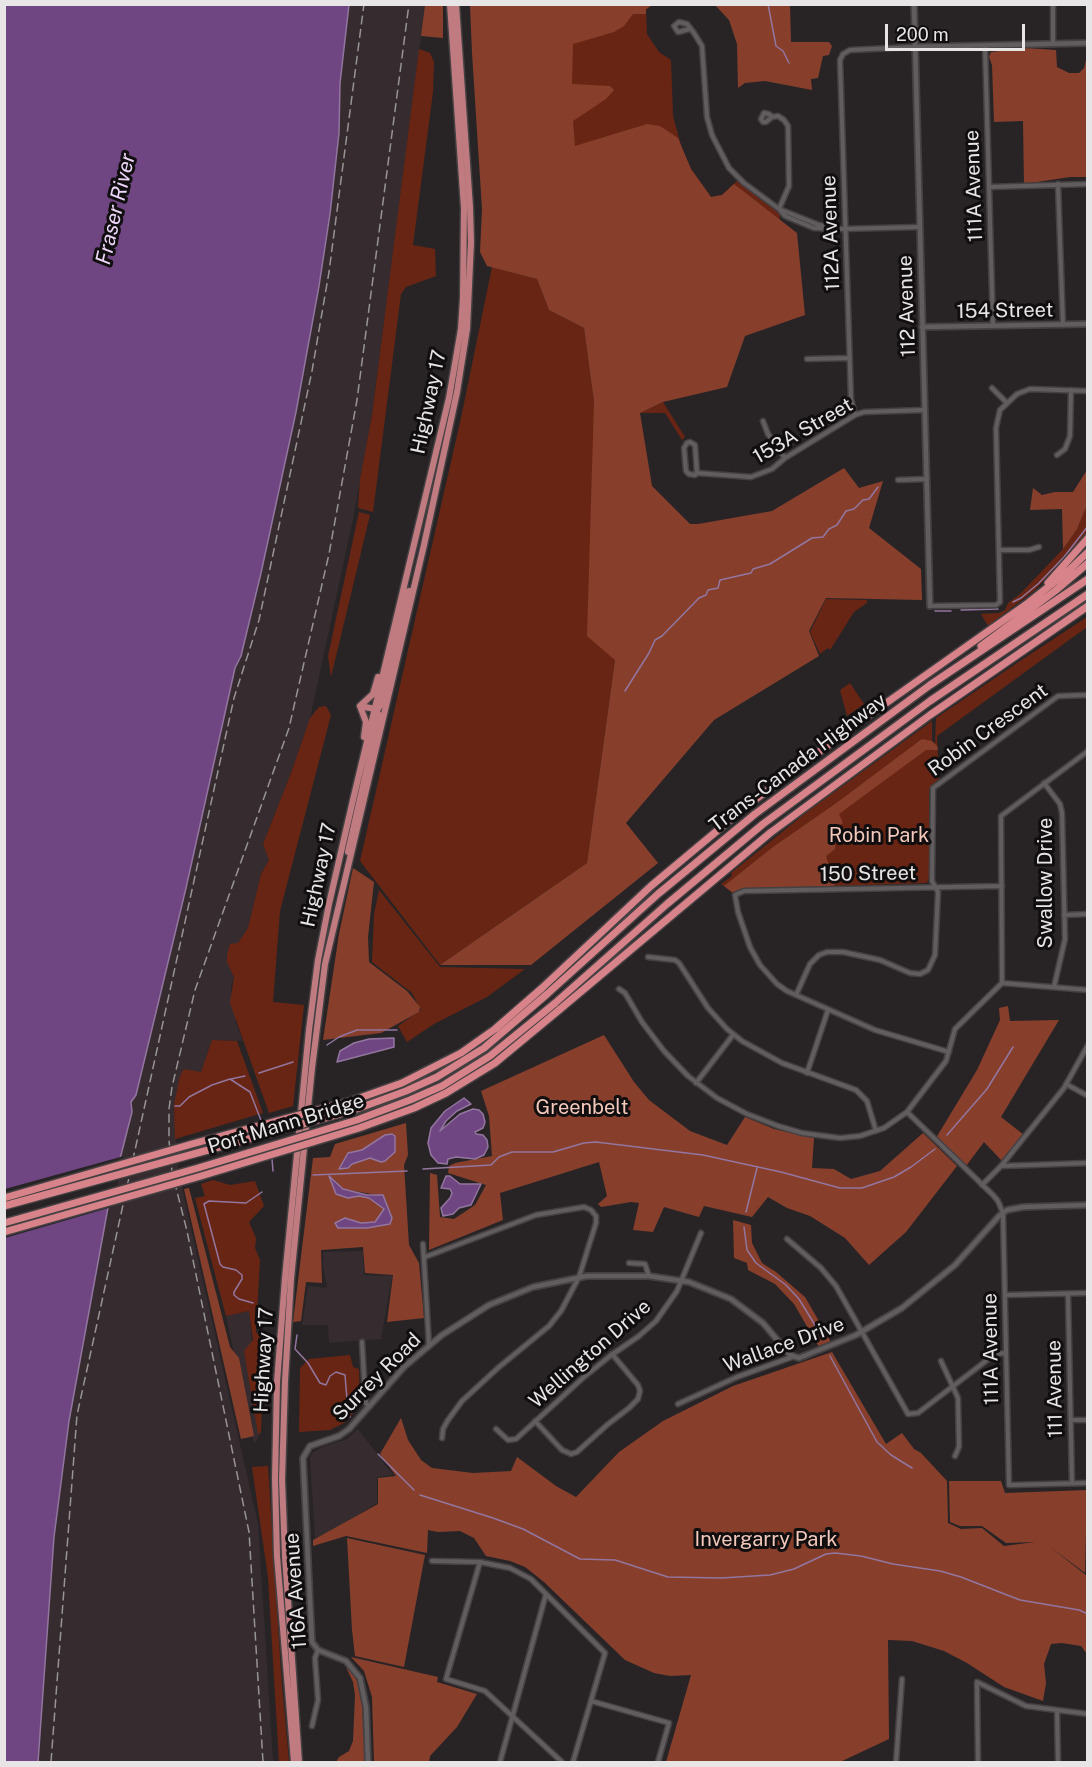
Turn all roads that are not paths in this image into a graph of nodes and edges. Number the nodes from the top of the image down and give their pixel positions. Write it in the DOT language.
graph roads {
  1 [pos="450,4"];
  2 [pos="456,4"];
  3 [pos="914,4"];
  4 [pos="1053,4"];
  5 [pos="690,29"];
  6 [pos="1088,43"];
  7 [pos="1053,44"];
  8 [pos="985,46"];
  9 [pos="914,47"];
  10 [pos="772,117"];
  11 [pos="1058,184"];
  12 [pos="1088,184"];
  13 [pos="989,187"];
  14 [pos="779,209"];
  15 [pos="919,227"];
  16 [pos="843,229"];
  17 [pos="1088,324"];
  18 [pos="1063,325"];
  19 [pos="993,326"];
  20 [pos="922,327"];
  21 [pos="849,358"];
  22 [pos="807,359"];
  23 [pos="992,388"];
  24 [pos="1071,390"];
  25 [pos="1088,391"];
  26 [pos="1006,402"];
  27 [pos="925,410"];
  28 [pos="855,415"];
  29 [pos="763,421"];
  30 [pos="1057,455"];
  31 [pos="785,458"];
  32 [pos="697,473"];
  33 [pos="897,480"];
  34 [pos="927,480"];
  35 [pos="1088,538"];
  36 [pos="424,545"];
  37 [pos="1039,547"];
  38 [pos="999,550"];
  39 [pos="1088,552"];
  40 [pos="1088,563"];
  41 [pos="1088,579"];
  42 [pos="1088,594"];
  43 [pos="930,606"];
  44 [pos="1088,607"];
  45 [pos="398,610"];
  46 [pos="1010,616"];
  47 [pos="959,665"];
  48 [pos="1088,695"];
  49 [pos="360,706"];
  50 [pos="375,709"];
  51 [pos="1088,751"];
  52 [pos="1044,783"];
  53 [pos="353,800"];
  54 [pos="346,870"];
  55 [pos="1002,886"];
  56 [pos="935,887"];
  57 [pos="1088,914"];
  58 [pos="1064,915"];
  59 [pos="648,957"];
  60 [pos="1002,983"];
  61 [pos="1054,987"];
  62 [pos="619,989"];
  63 [pos="1088,990"];
  64 [pos="543,992"];
  65 [pos="796,995"];
  66 [pos="556,1007"];
  67 [pos="828,1010"];
  68 [pos="733,1035"];
  69 [pos="1088,1045"];
  70 [pos="949,1052"];
  71 [pos="807,1073"];
  72 [pos="696,1083"];
  73 [pos="1066,1084"];
  74 [pos="1088,1096"];
  75 [pos="907,1112"];
  76 [pos="876,1131"];
  77 [pos="1088,1163"];
  78 [pos="1001,1166"];
  79 [pos="982,1185"];
  80 [pos="4,1198"];
  81 [pos="1088,1205"];
  82 [pos="4,1206"];
  83 [pos="1003,1213"];
  84 [pos="4,1224"];
  85 [pos="4,1232"];
  86 [pos="701,1233"];
  87 [pos="787,1239"];
  88 [pos="423,1244"];
  89 [pos="425,1257"];
  90 [pos="629,1263"];
  91 [pos="649,1276"];
  92 [pos="579,1277"];
  93 [pos="681,1280"];
  94 [pos="1088,1293"];
  95 [pos="1068,1294"];
  96 [pos="1005,1295"];
  97 [pos="862,1332"];
  98 [pos="362,1342"];
  99 [pos="429,1345"];
  100 [pos="1006,1353"];
  101 [pos="612,1354"];
  102 [pos="792,1357"];
  103 [pos="941,1361"];
  104 [pos="953,1385"];
  105 [pos="678,1404"];
  106 [pos="369,1407"];
  107 [pos="1071,1420"];
  108 [pos="1088,1420"];
  109 [pos="535,1421"];
  110 [pos="496,1429"];
  111 [pos="442,1438"];
  112 [pos="305,1453"];
  113 [pos="955,1456"];
  114 [pos="1072,1483"];
  115 [pos="1088,1483"];
  116 [pos="432,1561"];
  117 [pos="480,1562"];
  118 [pos="546,1594"];
  119 [pos="318,1650"];
  120 [pos="902,1679"];
  121 [pos="591,1701"];
  122 [pos="1057,1710"];
  123 [pos="1088,1714"];
  124 [pos="511,1717"];
  125 [pos="312,1726"];
  126 [pos="294,1762"];
  127 [pos="300,1762"];
  128 [pos="368,1762"];
  129 [pos="500,1762"];
  130 [pos="561,1762"];
  131 [pos="573,1762"];
  132 [pos="658,1762"];
  133 [pos="896,1762"];
  134 [pos="978,1762"];
  135 [pos="1058,1762"];
  1 -- 45 [label="highway, Highway 17"];
  2 -- 36 [label="highway, Highway 17"];
  3 -- 9 [label="street, 112 Avenue"];
  4 -- 7 [label="street"];
  5 -- 14 [label="street"];
  6 -- 7 [label="street"];
  7 -- 8 [label="street"];
  8 -- 9 [label="street"];
  8 -- 13 [label="street, 111A Avenue"];
  9 -- 15 [label="street, 112 Avenue"];
  9 -- 16 [label="street, 112A Avenue"];
  10 -- 14 [label="street"];
  11 -- 12 [label="street"];
  11 -- 13 [label="street"];
  11 -- 18 [label="street"];
  13 -- 19 [label="street, 111A Avenue"];
  14 -- 16 [label="street"];
  15 -- 16 [label="street"];
  15 -- 20 [label="street, 112 Avenue"];
  16 -- 21 [label="street, 112A Avenue"];
  17 -- 18 [label="street, 154 Street"];
  18 -- 19 [label="street, 154 Street"];
  19 -- 20 [label="street, 154 Street"];
  20 -- 27 [label="street, 112 Avenue"];
  21 -- 22 [label="street"];
  21 -- 28 [label="street, 112A Avenue"];
  23 -- 26 [label="street"];
  24 -- 25 [label="street"];
  24 -- 26 [label="street"];
  24 -- 30 [label="street"];
  26 -- 38 [label="street"];
  27 -- 28 [label="street, 153A Street"];
  27 -- 34 [label="street, 112 Avenue"];
  28 -- 31 [label="street, 153A Street"];
  29 -- 31 [label="street"];
  31 -- 32 [label="street, 153A Street"];
  32 -- 32 [label="street"];
  33 -- 34 [label="street"];
  34 -- 43 [label="street, 112 Avenue"];
  35 -- 46 [label="highway"];
  36 -- 50 [label="highway"];
  36 -- 54 [label="highway, Highway 17"];
  37 -- 38 [label="street"];
  38 -- 43 [label="street"];
  39 -- 46 [label="highway"];
  40 -- 47 [label="highway"];
  41 -- 47 [label="highway, Trans-Canada Highway"];
  42 -- 66 [label="highway, Trans-Canada Highway"];
  44 -- 66 [label="highway"];
  45 -- 49 [label="highway"];
  45 -- 50 [label="highway, Highway 17"];
  46 -- 64 [label="highway"];
  47 -- 64 [label="highway, Trans-Canada Highway"];
  48 -- 56 [label="street, Robin Crescent"];
  49 -- 50 [label="highway"];
  49 -- 53 [label="highway"];
  50 -- 53 [label="highway, Highway 17"];
  50 -- 54 [label="highway"];
  51 -- 52 [label="street"];
  52 -- 55 [label="street"];
  52 -- 58 [label="street, Swallow Drive"];
  53 -- 126 [label="highway, Highway 17"];
  54 -- 127 [label="highway, Highway 17"];
  55 -- 56 [label="street, 150 Street"];
  55 -- 60 [label="street"];
  56 -- 65 [label="street"];
  56 -- 65 [label="street, 150 Street"];
  57 -- 58 [label="street"];
  58 -- 61 [label="street, Swallow Drive"];
  59 -- 68 [label="street"];
  60 -- 61 [label="street"];
  60 -- 70 [label="street"];
  61 -- 63 [label="street"];
  62 -- 72 [label="street"];
  64 -- 80 [label="highway, bridge"];
  64 -- 82 [label="highway, Port Mann Bridge, bridge"];
  65 -- 67 [label="street"];
  66 -- 84 [label="highway, Port Mann Bridge, bridge"];
  66 -- 85 [label="highway, bridge"];
  67 -- 70 [label="street"];
  67 -- 71 [label="street"];
  68 -- 71 [label="street"];
  68 -- 72 [label="street"];
  69 -- 73 [label="street"];
  70 -- 75 [label="street"];
  71 -- 76 [label="street"];
  72 -- 76 [label="street"];
  73 -- 74 [label="street"];
  73 -- 78 [label="street"];
  75 -- 76 [label="street"];
  75 -- 79 [label="street"];
  77 -- 78 [label="street"];
  78 -- 79 [label="street"];
  79 -- 83 [label="street"];
  81 -- 83 [label="street"];
  83 -- 96 [label="street, 111A Avenue"];
  83 -- 97 [label="street, Wallace Drive"];
  86 -- 93 [label="street, Wellington Drive"];
  87 -- 97 [label="street"];
  88 -- 89 [label="street"];
  89 -- 92 [label="street"];
  89 -- 99 [label="street"];
  90 -- 91 [label="street"];
  91 -- 92 [label="street, Surrey Road"];
  91 -- 93 [label="street, Surrey Road"];
  92 -- 99 [label="street, Surrey Road"];
  92 -- 111 [label="street"];
  93 -- 101 [label="street, Wellington Drive"];
  93 -- 102 [label="street, Surrey Road"];
  94 -- 95 [label="street"];
  95 -- 96 [label="street"];
  95 -- 107 [label="street, 111 Avenue"];
  96 -- 100 [label="street, 111A Avenue"];
  97 -- 102 [label="street, Wallace Drive"];
  97 -- 104 [label="street"];
  98 -- 106 [label="street"];
  99 -- 106 [label="street, Surrey Road"];
  100 -- 104 [label="street"];
  100 -- 114 [label="street, 111A Avenue"];
  101 -- 109 [label="street, Wellington Drive"];
  101 -- 109 [label="street"];
  102 -- 105 [label="street, Wallace Drive"];
  103 -- 104 [label="street"];
  104 -- 113 [label="street"];
  106 -- 112 [label="street, Surrey Road"];
  107 -- 108 [label="street"];
  107 -- 114 [label="street, 111 Avenue"];
  109 -- 110 [label="street, Wellington Drive"];
  112 -- 119 [label="street, 116A Avenue"];
  114 -- 115 [label="street"];
  116 -- 117 [label="street"];
  117 -- 118 [label="street"];
  117 -- 124 [label="street"];
  118 -- 121 [label="street"];
  118 -- 124 [label="street"];
  119 -- 125 [label="street, 116A Avenue"];
  119 -- 128 [label="street"];
  120 -- 133 [label="street"];
  121 -- 131 [label="street"];
  121 -- 132 [label="street"];
  122 -- 123 [label="street"];
  122 -- 134 [label="street"];
  122 -- 135 [label="street"];
  124 -- 129 [label="street"];
  124 -- 130 [label="street"];
}
